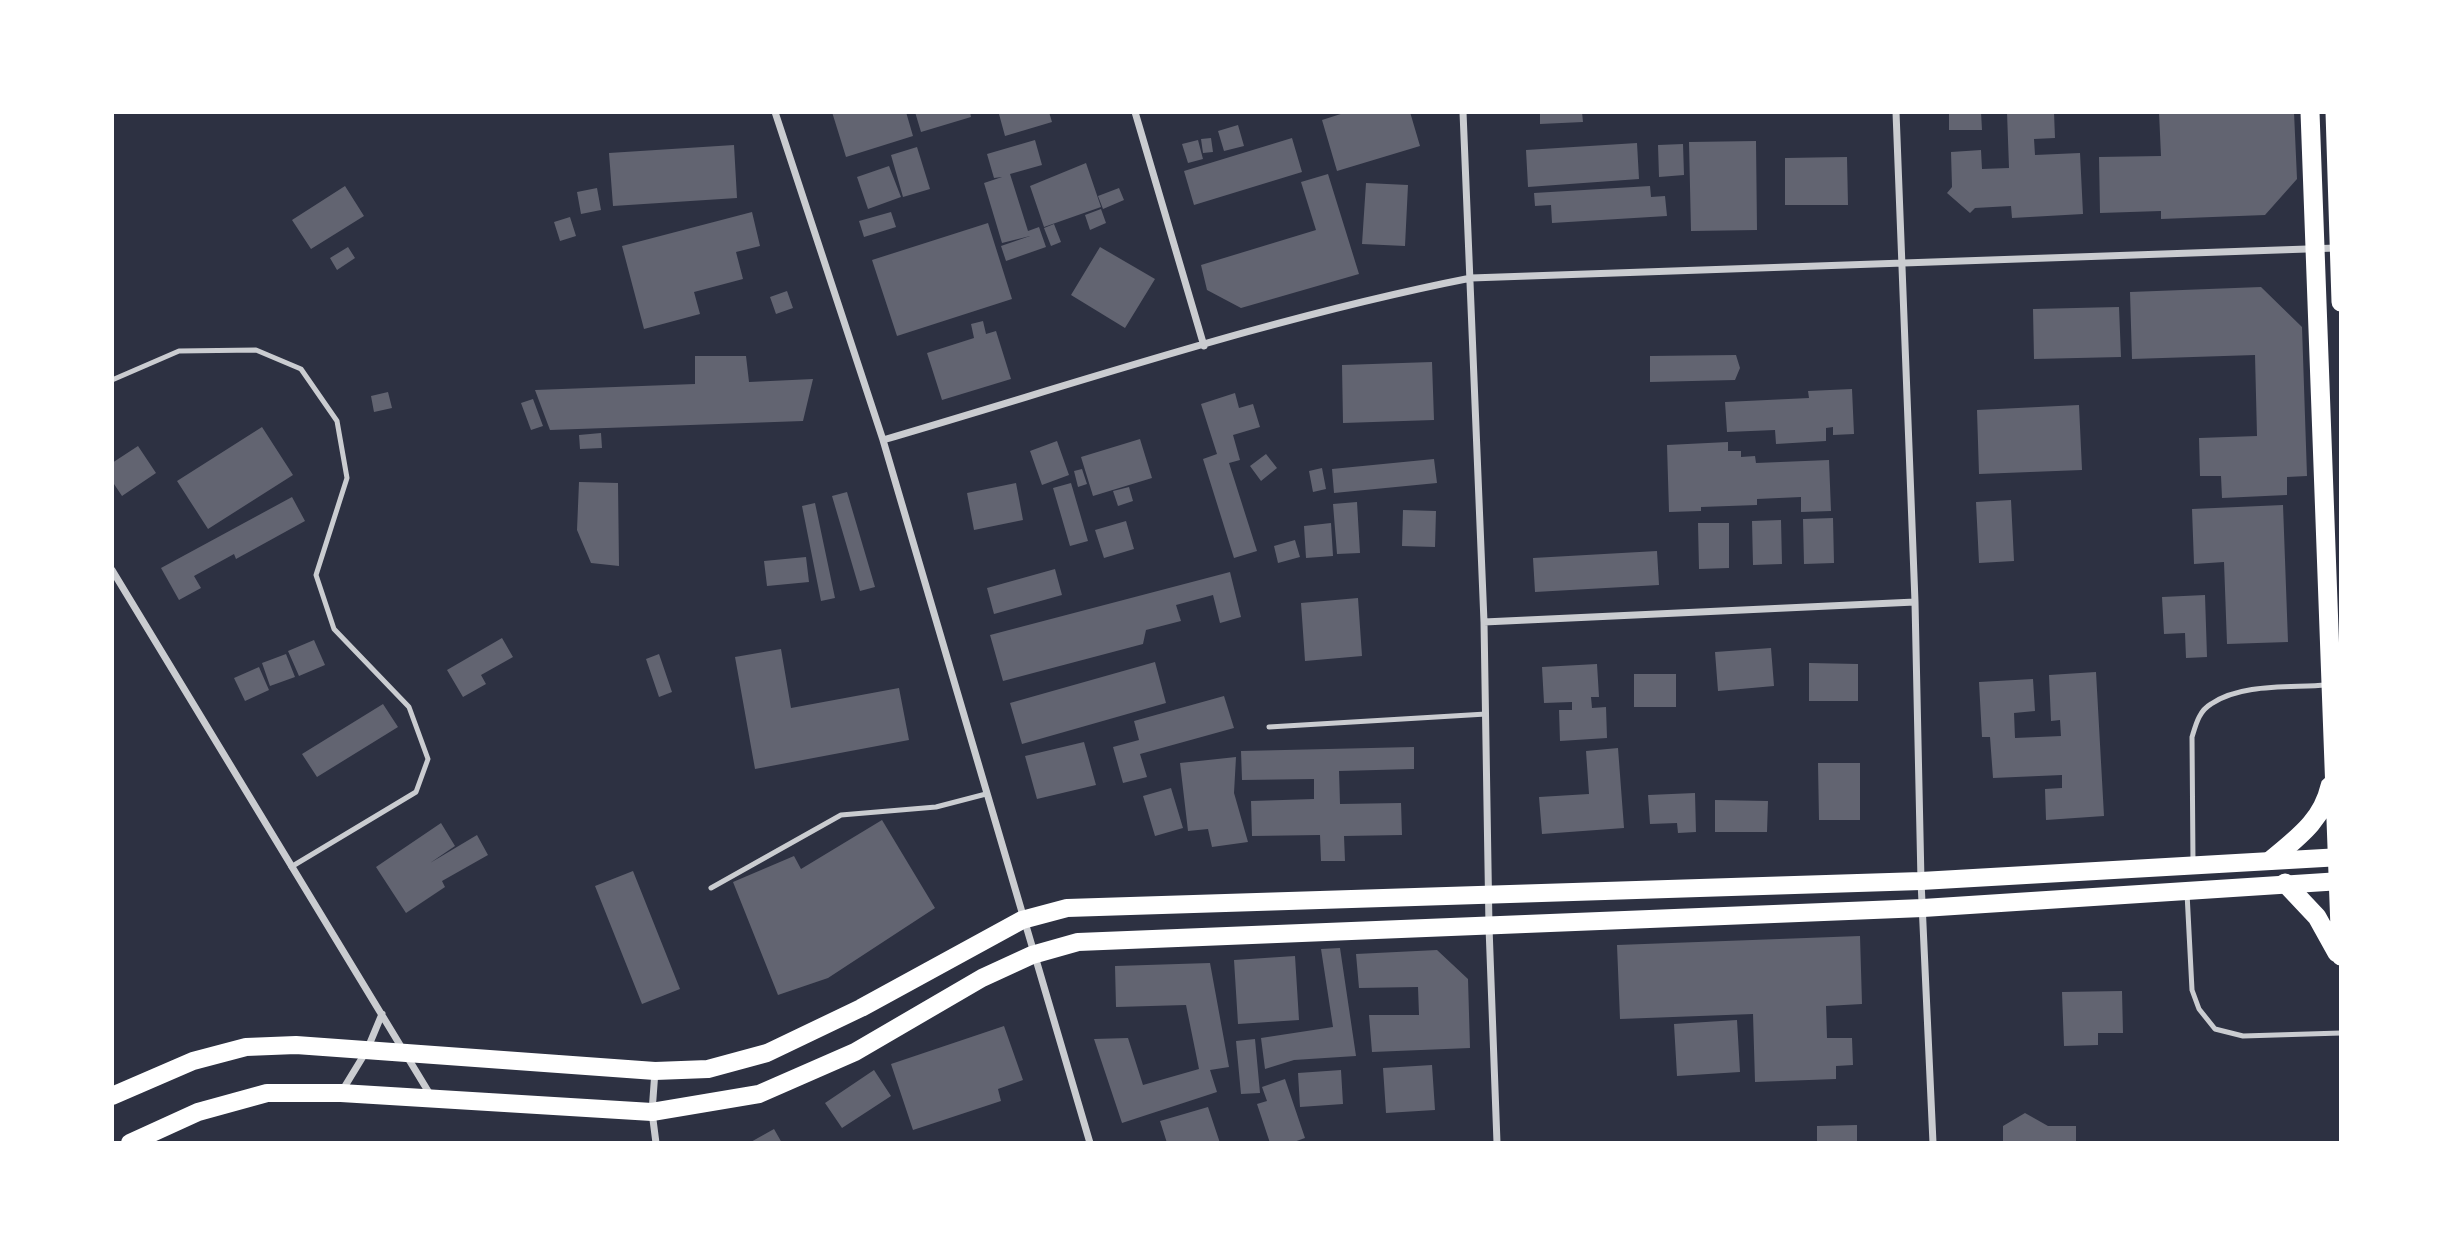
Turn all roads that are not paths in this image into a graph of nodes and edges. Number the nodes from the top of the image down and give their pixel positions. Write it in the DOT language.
graph roads {
  1 [pos="775,112"];
  2 [pos="1135,112"];
  3 [pos="1463,112"];
  4 [pos="1896,112"];
  5 [pos="2310,112"];
  6 [pos="2335,112"];
  7 [pos="2316,248"];
  8 [pos="2340,248"];
  9 [pos="1899,262"];
  10 [pos="1471,278"];
  11 [pos="2341,302"];
  12 [pos="1204,346"];
  13 [pos="112,380"];
  14 [pos="883,440"];
  15 [pos="112,570"];
  16 [pos="1915,602"];
  17 [pos="1484,622"];
  18 [pos="2336,685"];
  19 [pos="1486,714"];
  20 [pos="1269,727"];
  21 [pos="2334,768"];
  22 [pos="986,794"];
  23 [pos="2339,857"];
  24 [pos="2271,860"];
  25 [pos="2193,863"];
  26 [pos="291,867"];
  27 [pos="1921,881"];
  28 [pos="2339,881"];
  29 [pos="2285,883"];
  30 [pos="711,888"];
  31 [pos="2187,893"];
  32 [pos="1489,896"];
  33 [pos="1923,908"];
  34 [pos="1022,920"];
  35 [pos="1489,927"];
  36 [pos="1032,955"];
  37 [pos="2341,956"];
  38 [pos="2341,964"];
  39 [pos="382,1014"];
  40 [pos="2341,1033"];
  41 [pos="367,1050"];
  42 [pos="406,1055"];
  43 [pos="654,1071"];
  44 [pos="341,1093"];
  45 [pos="112,1096"];
  46 [pos="434,1100"];
  47 [pos="652,1112"];
  48 [pos="130,1143"];
  49 [pos="656,1143"];
  50 [pos="1090,1143"];
  51 [pos="1497,1143"];
  52 [pos="1933,1143"];
  1 -- 14 [label="street"];
  2 -- 12 [label="street"];
  3 -- 10 [label="street"];
  4 -- 9 [label="street"];
  5 -- 7 [label="highway"];
  6 -- 8 [label="highway"];
  7 -- 8 [label="street"];
  7 -- 9 [label="street"];
  7 -- 18 [label="highway"];
  8 -- 11 [label="highway"];
  9 -- 10 [label="street"];
  9 -- 16 [label="street"];
  10 -- 12 [label="street"];
  10 -- 17 [label="street"];
  12 -- 14 [label="street"];
  13 -- 26 [label="lane"];
  14 -- 22 [label="street"];
  15 -- 26 [label="street"];
  16 -- 17 [label="street"];
  16 -- 27 [label="street"];
  17 -- 19 [label="street"];
  18 -- 21 [label="highway"];
  18 -- 25 [label="lane"];
  19 -- 20 [label="lane"];
  19 -- 32 [label="street"];
  21 -- 23 [label="highway"];
  21 -- 24 [label="highway"];
  22 -- 30 [label="lane"];
  22 -- 34 [label="street"];
  23 -- 24 [label="main road"];
  23 -- 28 [label="highway"];
  24 -- 25 [label="main road"];
  25 -- 27 [label="main road"];
  26 -- 39 [label="street"];
  27 -- 32 [label="main road"];
  27 -- 33 [label="street"];
  28 -- 29 [label="main road"];
  28 -- 37 [label="highway"];
  29 -- 31 [label="main road"];
  29 -- 38 [label="highway"];
  31 -- 33 [label="main road"];
  31 -- 40 [label="lane"];
  32 -- 34 [label="main road"];
  32 -- 35 [label="street"];
  33 -- 35 [label="main road"];
  33 -- 52 [label="street"];
  34 -- 36 [label="street"];
  34 -- 43 [label="main road"];
  35 -- 36 [label="main road"];
  35 -- 51 [label="street"];
  36 -- 47 [label="main road"];
  36 -- 50 [label="street"];
  39 -- 41 [label="street"];
  39 -- 42 [label="street"];
  41 -- 42 [label="main road"];
  41 -- 44 [label="street"];
  41 -- 45 [label="main road"];
  42 -- 43 [label="main road"];
  42 -- 46 [label="street"];
  43 -- 47 [label="street"];
  44 -- 46 [label="main road"];
  44 -- 48 [label="main road"];
  46 -- 47 [label="main road"];
  47 -- 49 [label="street"];
}
